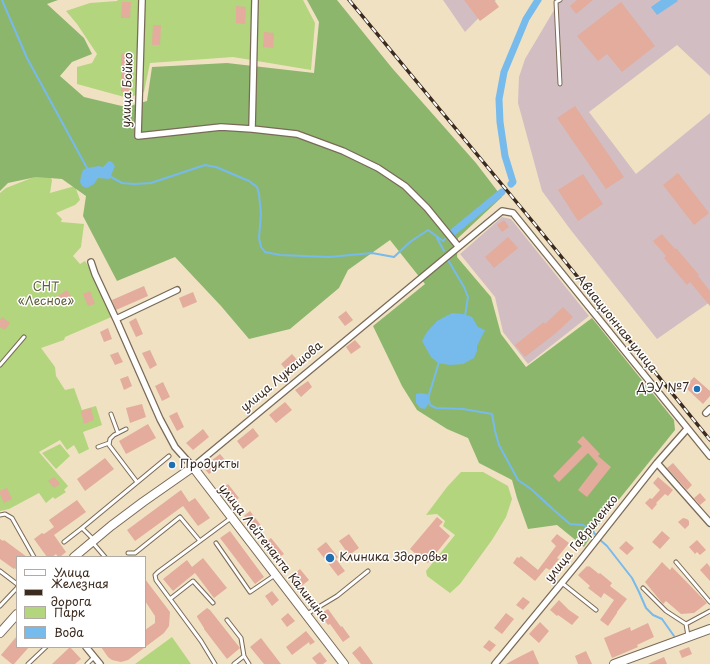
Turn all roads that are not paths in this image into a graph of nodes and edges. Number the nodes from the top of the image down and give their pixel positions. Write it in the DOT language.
graph roads {
  1 [pos="142,0"];
  2 [pos="255,0"];
  3 [pos="557,1"];
  4 [pos="560,84"];
  5 [pos="252,129"];
  6 [pos="502,211"];
  7 [pos="458,246"];
  8 [pos="91,262"];
  9 [pos="177,290"];
  10 [pos="116,319"];
  11 [pos="24,337"];
  12 [pos="0,365"];
  13 [pos="111,414"];
  14 [pos="687,428"];
  15 [pos="126,429"];
  16 [pos="118,433"];
  17 [pos="109,443"];
  18 [pos="98,447"];
  19 [pos="169,456"];
  20 [pos="710,456"];
  21 [pos="657,463"];
  22 [pos="192,467"];
  23 [pos="137,482"];
  24 [pos="0,515"];
  25 [pos="231,518"];
  26 [pos="710,523"];
  27 [pos="82,528"];
  28 [pos="93,541"];
  29 [pos="200,541"];
  30 [pos="64,542"];
  31 [pos="216,544"];
  32 [pos="128,553"];
  33 [pos="33,556"];
  34 [pos="75,556"];
  35 [pos="104,556"];
  36 [pos="676,562"];
  37 [pos="0,571"];
  38 [pos="368,571"];
  39 [pos="275,575"];
  40 [pos="562,582"];
  41 [pos="16,583"];
  42 [pos="643,588"];
  43 [pos="16,589"];
  44 [pos="170,599"];
  45 [pos="710,602"];
  46 [pos="213,603"];
  47 [pos="0,606"];
  48 [pos="596,610"];
  49 [pos="710,611"];
  50 [pos="306,614"];
  51 [pos="16,615"];
  52 [pos="227,620"];
  53 [pos="686,624"];
  54 [pos="710,629"];
  55 [pos="0,633"];
  56 [pos="688,637"];
  57 [pos="45,648"];
  58 [pos="87,648"];
  59 [pos="244,656"];
  60 [pos="94,657"];
  61 [pos="28,664"];
  62 [pos="87,664"];
  63 [pos="100,664"];
  64 [pos="215,664"];
  65 [pos="234,664"];
  66 [pos="249,664"];
  67 [pos="344,664"];
  68 [pos="495,664"];
  69 [pos="614,664"];
  1 -- 5 [label="street, улица Бойко"];
  2 -- 5 [label="street"];
  3 -- 4 [label="lane"];
  5 -- 7 [label="street, улица Бойко"];
  6 -- 7 [label="street, улица Лукашова"];
  6 -- 14 [label="street, Авиационная улица"];
  7 -- 22 [label="street, улица Лукашова"];
  8 -- 10 [label="street, улица Лейтенанта Калинина"];
  9 -- 10 [label="street"];
  10 -- 22 [label="street, улица Лейтенанта Калинина"];
  11 -- 12 [label="lane"];
  13 -- 16 [label="lane"];
  14 -- 20 [label="street, Авиационная улица"];
  14 -- 21 [label="street, улица Гавриленко"];
  15 -- 16 [label="lane"];
  16 -- 17 [label="lane"];
  17 -- 18 [label="lane"];
  17 -- 23 [label="lane"];
  19 -- 23 [label="lane"];
  21 -- 26 [label="street"];
  21 -- 40 [label="street, улица Гавриленко"];
  22 -- 25 [label="main road, улица Лейтенанта Калинина"];
  22 -- 28 [label="main road, улица Лукашова"];
  23 -- 27 [label="lane"];
  24 -- 33 [label="lane"];
  25 -- 29 [label="lane"];
  25 -- 39 [label="main road, улица Лейтенанта Калинина"];
  27 -- 28 [label="lane"];
  27 -- 30 [label="lane"];
  28 -- 34 [label="main road, улица Лукашова"];
  28 -- 35 [label="lane"];
  29 -- 32 [label="lane"];
  29 -- 44 [label="lane"];
  31 -- 39 [label="lane"];
  36 -- 45 [label="lane"];
  37 -- 41 [label="lane"];
  38 -- 50 [label="lane"];
  39 -- 50 [label="main road, улица Лейтенанта Калинина"];
  40 -- 48 [label="lane"];
  40 -- 68 [label="street, улица Гавриленко"];
  42 -- 53 [label="lane"];
  43 -- 47 [label="lane"];
  44 -- 46 [label="lane"];
  44 -- 64 [label="lane"];
  49 -- 53 [label="lane"];
  50 -- 67 [label="main road, улица Лейтенанта Калинина"];
  51 -- 55 [label="main road"];
  52 -- 59 [label="lane"];
  53 -- 56 [label="lane"];
  54 -- 56 [label="main road"];
  56 -- 69 [label="main road"];
  57 -- 61 [label="lane"];
  58 -- 60 [label="street"];
  59 -- 65 [label="lane"];
  59 -- 66 [label="lane"];
  60 -- 62 [label="lane"];
  60 -- 63 [label="street"];
}
